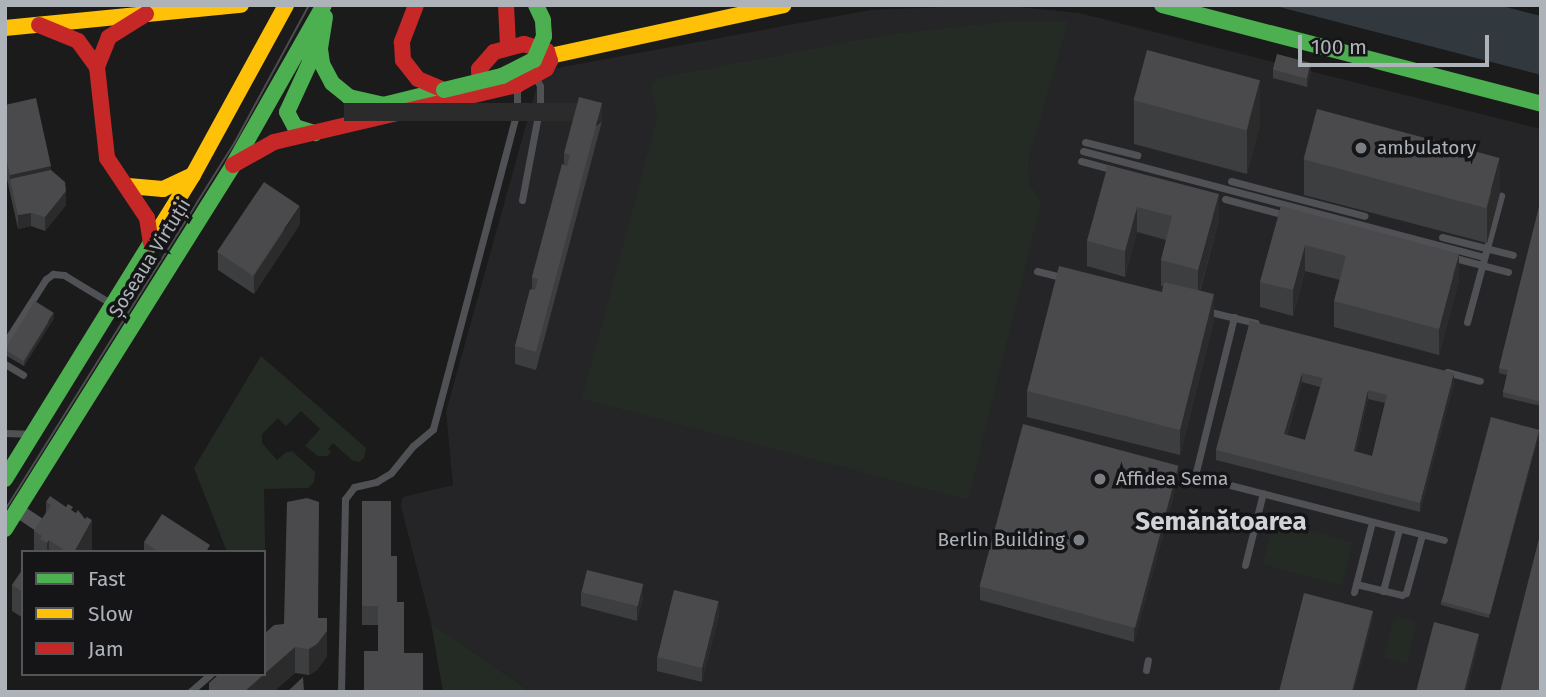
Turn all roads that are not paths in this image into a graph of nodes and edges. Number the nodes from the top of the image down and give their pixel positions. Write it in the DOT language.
graph roads {
  1 [pos="241,5"];
  2 [pos="286,5"];
  3 [pos="324,5"];
  4 [pos="416,5"];
  5 [pos="506,5"];
  6 [pos="536,5"];
  7 [pos="784,5"];
  8 [pos="1162,5"];
  9 [pos="146,14"];
  10 [pos="39,25"];
  11 [pos="9,28"];
  12 [pos="310,31"];
  13 [pos="508,46"];
  14 [pos="550,56"];
  15 [pos="97,67"];
  16 [pos="536,77"];
  17 [pos="517,85"];
  18 [pos="444,90"];
  19 [pos="480,93"];
  20 [pos="1541,104"];
  21 [pos="315,133"];
  22 [pos="1085,142"];
  23 [pos="1083,151"];
  24 [pos="1137,155"];
  25 [pos="1081,161"];
  26 [pos="233,165"];
  27 [pos="1119,171"];
  28 [pos="193,175"];
  29 [pos="1231,181"];
  30 [pos="128,186"];
  31 [pos="1501,197"];
  32 [pos="1225,199"];
  33 [pos="522,200"];
  34 [pos="1365,216"];
  35 [pos="1361,234"];
  36 [pos="1442,237"];
  37 [pos="151,243"];
  38 [pos="1487,248"];
  39 [pos="1437,254"];
  40 [pos="1513,255"];
  41 [pos="1484,257"];
  42 [pos="1482,265"];
  43 [pos="1037,271"];
  44 [pos="1508,272"];
  45 [pos="1070,279"];
  46 [pos="113,306"];
  47 [pos="1199,309"];
  48 [pos="1234,317"];
  49 [pos="1467,323"];
  50 [pos="1267,326"];
  51 [pos="5,342"];
  52 [pos="5,364"];
  53 [pos="1442,371"];
  54 [pos="23,375"];
  55 [pos="1480,381"];
  56 [pos="5,433"];
  57 [pos="33,435"];
  58 [pos="5,479"];
  59 [pos="1263,493"];
  60 [pos="17,510"];
  61 [pos="1372,522"];
  62 [pos="5,529"];
  63 [pos="1399,529"];
  64 [pos="1422,535"];
  65 [pos="1444,540"];
  66 [pos="77,550"];
  67 [pos="1245,565"];
  68 [pos="1383,591"];
  69 [pos="1148,660"];
  70 [pos="1146,670"];
  71 [pos="209,676"];
  72 [pos="190,692"];
  73 [pos="341,692"];
  1 -- 9 [label="main road"];
  2 -- 28 [label="main road, Șoseaua Virtuții"];
  3 -- 12 [label="main road, Șoseaua Virtuții"];
  3 -- 18 [label="main road"];
  4 -- 18 [label="main road"];
  5 -- 13 [label="main road"];
  6 -- 18 [label="main road, bridge"];
  7 -- 14 [label="main road"];
  8 -- 20 [label="main road"];
  9 -- 10 [label="main road"];
  9 -- 15 [label="main road"];
  10 -- 11 [label="main road"];
  10 -- 15 [label="main road"];
  12 -- 21 [label="main road"];
  12 -- 26 [label="main road, Șoseaua Virtuții"];
  13 -- 14 [label="main road"];
  13 -- 19 [label="main road"];
  14 -- 16 [label="main road"];
  15 -- 30 [label="main road"];
  16 -- 17 [label="main road"];
  16 -- 33 [label="lane"];
  17 -- 19 [label="main road"];
  17 -- 73 [label="lane"];
  19 -- 21 [label="main road"];
  21 -- 26 [label="main road"];
  22 -- 24 [label="lane"];
  23 -- 41 [label="lane"];
  25 -- 27 [label="lane"];
  26 -- 60 [label="main road, Șoseaua Virtuții"];
  28 -- 30 [label="main road"];
  28 -- 37 [label="main road, Șoseaua Virtuții"];
  29 -- 34 [label="lane"];
  30 -- 37 [label="main road"];
  31 -- 38 [label="lane"];
  32 -- 35 [label="lane"];
  36 -- 38 [label="lane"];
  37 -- 46 [label="main road, Șoseaua Virtuții"];
  38 -- 40 [label="lane"];
  38 -- 41 [label="lane"];
  39 -- 42 [label="lane"];
  41 -- 42 [label="lane"];
  42 -- 44 [label="lane"];
  42 -- 49 [label="lane"];
  43 -- 45 [label="lane"];
  46 -- 51 [label="lane"];
  46 -- 57 [label="main road, Șoseaua Virtuții"];
  47 -- 48 [label="lane"];
  48 -- 50 [label="lane"];
  48 -- 59 [label="lane"];
  52 -- 54 [label="lane"];
  53 -- 55 [label="lane"];
  56 -- 57 [label="lane"];
  57 -- 58 [label="main road, Șoseaua Virtuții"];
  59 -- 61 [label="lane"];
  59 -- 67 [label="lane"];
  60 -- 62 [label="main road, Șoseaua Virtuții"];
  60 -- 66 [label="street"];
  61 -- 63 [label="lane"];
  61 -- 68 [label="lane"];
  63 -- 64 [label="lane"];
  63 -- 68 [label="lane"];
  64 -- 65 [label="lane"];
  64 -- 68 [label="lane"];
  69 -- 70 [label="lane"];
  71 -- 72 [label="lane"];
}
